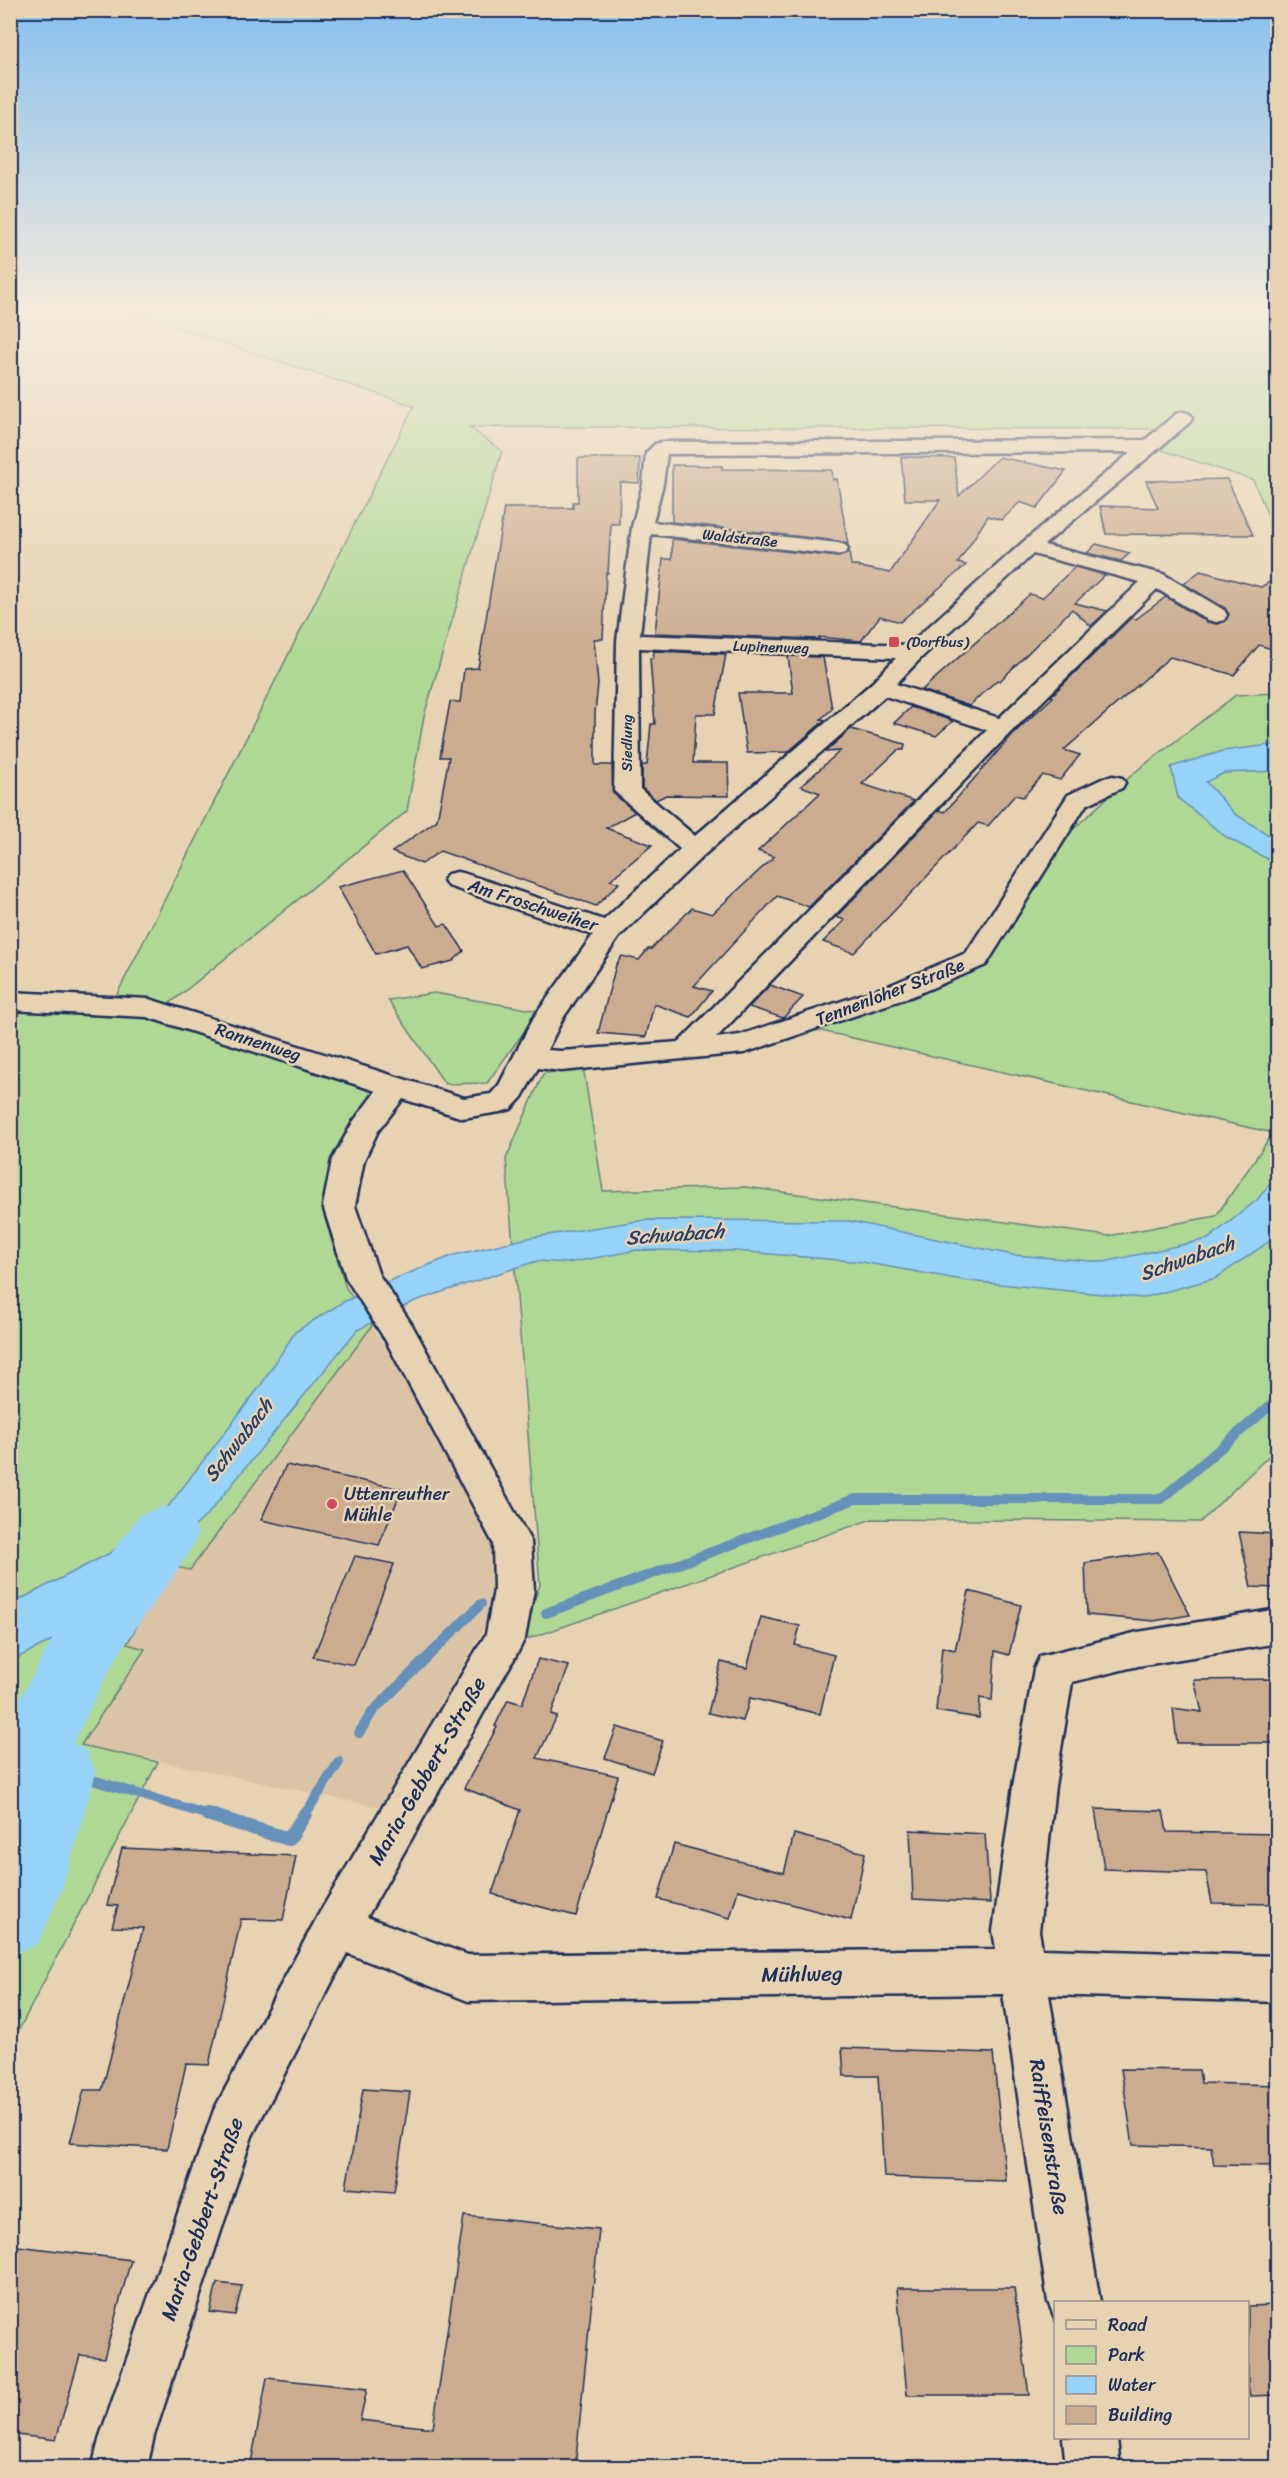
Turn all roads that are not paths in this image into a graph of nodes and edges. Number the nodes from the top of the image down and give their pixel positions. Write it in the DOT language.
graph roads {
  1 [pos="1173,426"];
  2 [pos="1148,446"];
  3 [pos="642,527"];
  4 [pos="1029,547"];
  5 [pos="838,549"];
  6 [pos="1155,579"];
  7 [pos="1216,615"];
  8 [pos="628,641"];
  9 [pos="914,652"];
  10 [pos="881,687"];
  11 [pos="1003,727"];
  12 [pos="1113,783"];
  13 [pos="695,849"];
  14 [pos="457,880"];
  15 [pos="609,931"];
  16 [pos="10,1001"];
  17 [pos="687,1051"];
  18 [pos="528,1057"];
  19 [pos="397,1087"];
  20 [pos="1278,1626"];
  21 [pos="336,1927"];
  22 [pos="1023,1971"];
  23 [pos="1278,1979"];
  24 [pos="1074,2301"];
  25 [pos="1090,2439"];
  26 [pos="119,2468"];
  27 [pos="1093,2468"];
  1 -- 2 [label="street"];
  2 -- 3 [label="street"];
  2 -- 4 [label="street"];
  3 -- 5 [label="street, Waldstraße"];
  3 -- 8 [label="street"];
  4 -- 6 [label="street"];
  4 -- 9 [label="street"];
  6 -- 7 [label="street"];
  6 -- 11 [label="street"];
  8 -- 9 [label="street, Lupinenweg"];
  8 -- 13 [label="street, Siedlung"];
  9 -- 10 [label="street"];
  10 -- 11 [label="street"];
  10 -- 13 [label="street"];
  11 -- 17 [label="street"];
  12 -- 17 [label="street, Tennenloher Straße"];
  13 -- 15 [label="street"];
  14 -- 15 [label="street, Am Froschweiher"];
  15 -- 18 [label="street"];
  16 -- 19 [label="street, Rannenweg"];
  17 -- 18 [label="street, Tennenloher Straße"];
  18 -- 19 [label="street, Rannenweg"];
  19 -- 21 [label="street, Maria-Gebbert-Straße"];
  20 -- 22 [label="street, Raiffeisenstraße"];
  21 -- 22 [label="street, Mühlweg"];
  21 -- 26 [label="street, Maria-Gebbert-Straße"];
  22 -- 23 [label="street, Mühlweg"];
  22 -- 24 [label="street, Raiffeisenstraße"];
  25 -- 27 [label="street"];
}
